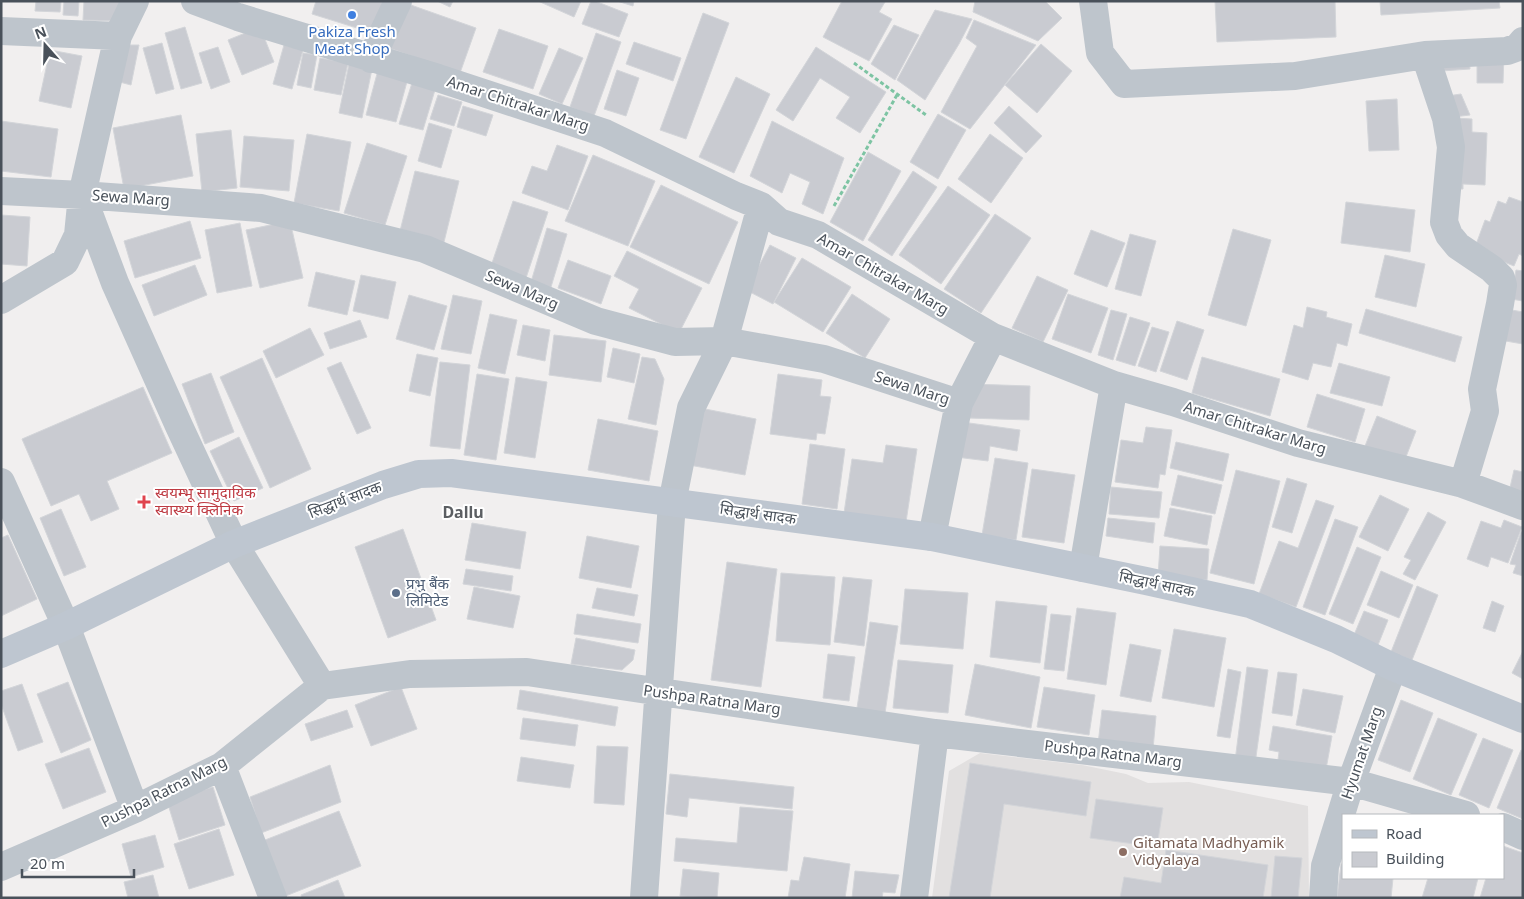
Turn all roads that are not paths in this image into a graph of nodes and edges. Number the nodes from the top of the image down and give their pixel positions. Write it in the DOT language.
graph roads {
  1 [pos="135,1"];
  2 [pos="195,1"];
  3 [pos="398,1"];
  4 [pos="1093,1"];
  5 [pos="1,31"];
  6 [pos="118,36"];
  7 [pos="1523,41"];
  8 [pos="1425,55"];
  9 [pos="371,59"];
  10 [pos="1,190"];
  11 [pos="82,194"];
  12 [pos="761,206"];
  13 [pos="1,300"];
  14 [pos="993,337"];
  15 [pos="724,341"];
  16 [pos="1114,385"];
  17 [pos="959,404"];
  18 [pos="1,482"];
  19 [pos="1462,484"];
  20 [pos="672,503"];
  21 [pos="1523,506"];
  22 [pos="932,537"];
  23 [pos="234,544"];
  24 [pos="1083,568"];
  25 [pos="66,626"];
  26 [pos="1,654"];
  27 [pos="1393,667"];
  28 [pos="322,686"];
  29 [pos="659,692"];
  30 [pos="1523,719"];
  31 [pos="935,734"];
  32 [pos="222,766"];
  33 [pos="1351,782"];
  34 [pos="135,809"];
  35 [pos="1463,814"];
  36 [pos="1504,828"];
  37 [pos="1523,836"];
  38 [pos="1,868"];
  39 [pos="273,898"];
  40 [pos="644,898"];
  41 [pos="914,898"];
  42 [pos="1322,898"];
  1 -- 6 [label="street, Sewa Marg"];
  2 -- 9 [label="street, Amar Chitrakar Marg"];
  3 -- 9 [label="street"];
  4 -- 8 [label="street"];
  5 -- 6 [label="street"];
  6 -- 11 [label="street, Sewa Marg"];
  7 -- 8 [label="street"];
  8 -- 19 [label="street"];
  9 -- 12 [label="street, Amar Chitrakar Marg"];
  10 -- 11 [label="street"];
  11 -- 13 [label="street, Sewa Marg"];
  11 -- 15 [label="street, Sewa Marg"];
  11 -- 23 [label="street"];
  12 -- 14 [label="street, Amar Chitrakar Marg"];
  12 -- 15 [label="street"];
  14 -- 16 [label="street, Amar Chitrakar Marg"];
  14 -- 17 [label="street"];
  15 -- 17 [label="street, Sewa Marg"];
  15 -- 20 [label="street"];
  16 -- 19 [label="street, Amar Chitrakar Marg"];
  16 -- 24 [label="street"];
  17 -- 22 [label="street"];
  18 -- 25 [label="street"];
  19 -- 21 [label="street, Amar Chitrakar Marg"];
  20 -- 22 [label="street, सिद्धार्थ सादक"];
  20 -- 23 [label="street, सिद्धार्थ सादक"];
  20 -- 29 [label="street"];
  22 -- 24 [label="street, सिद्धार्थ सादक"];
  23 -- 25 [label="street, सिद्धार्थ सादक"];
  23 -- 28 [label="street"];
  24 -- 27 [label="street, सिद्धार्थ सादक"];
  25 -- 26 [label="street, सिद्धार्थ सादक"];
  25 -- 34 [label="street"];
  27 -- 30 [label="street, सिद्धार्थ सादक"];
  27 -- 33 [label="street, Hyumat Marg"];
  28 -- 29 [label="street, Pushpa Ratna Marg"];
  28 -- 32 [label="street, Pushpa Ratna Marg"];
  29 -- 31 [label="street, Pushpa Ratna Marg"];
  29 -- 40 [label="street"];
  31 -- 33 [label="street, Pushpa Ratna Marg"];
  31 -- 41 [label="street"];
  32 -- 34 [label="street, Pushpa Ratna Marg"];
  32 -- 39 [label="street"];
  33 -- 35 [label="street, Pushpa Ratna Marg"];
  33 -- 42 [label="street, Hyumat Marg"];
  34 -- 38 [label="street, Pushpa Ratna Marg"];
  36 -- 37 [label="street"];
}
